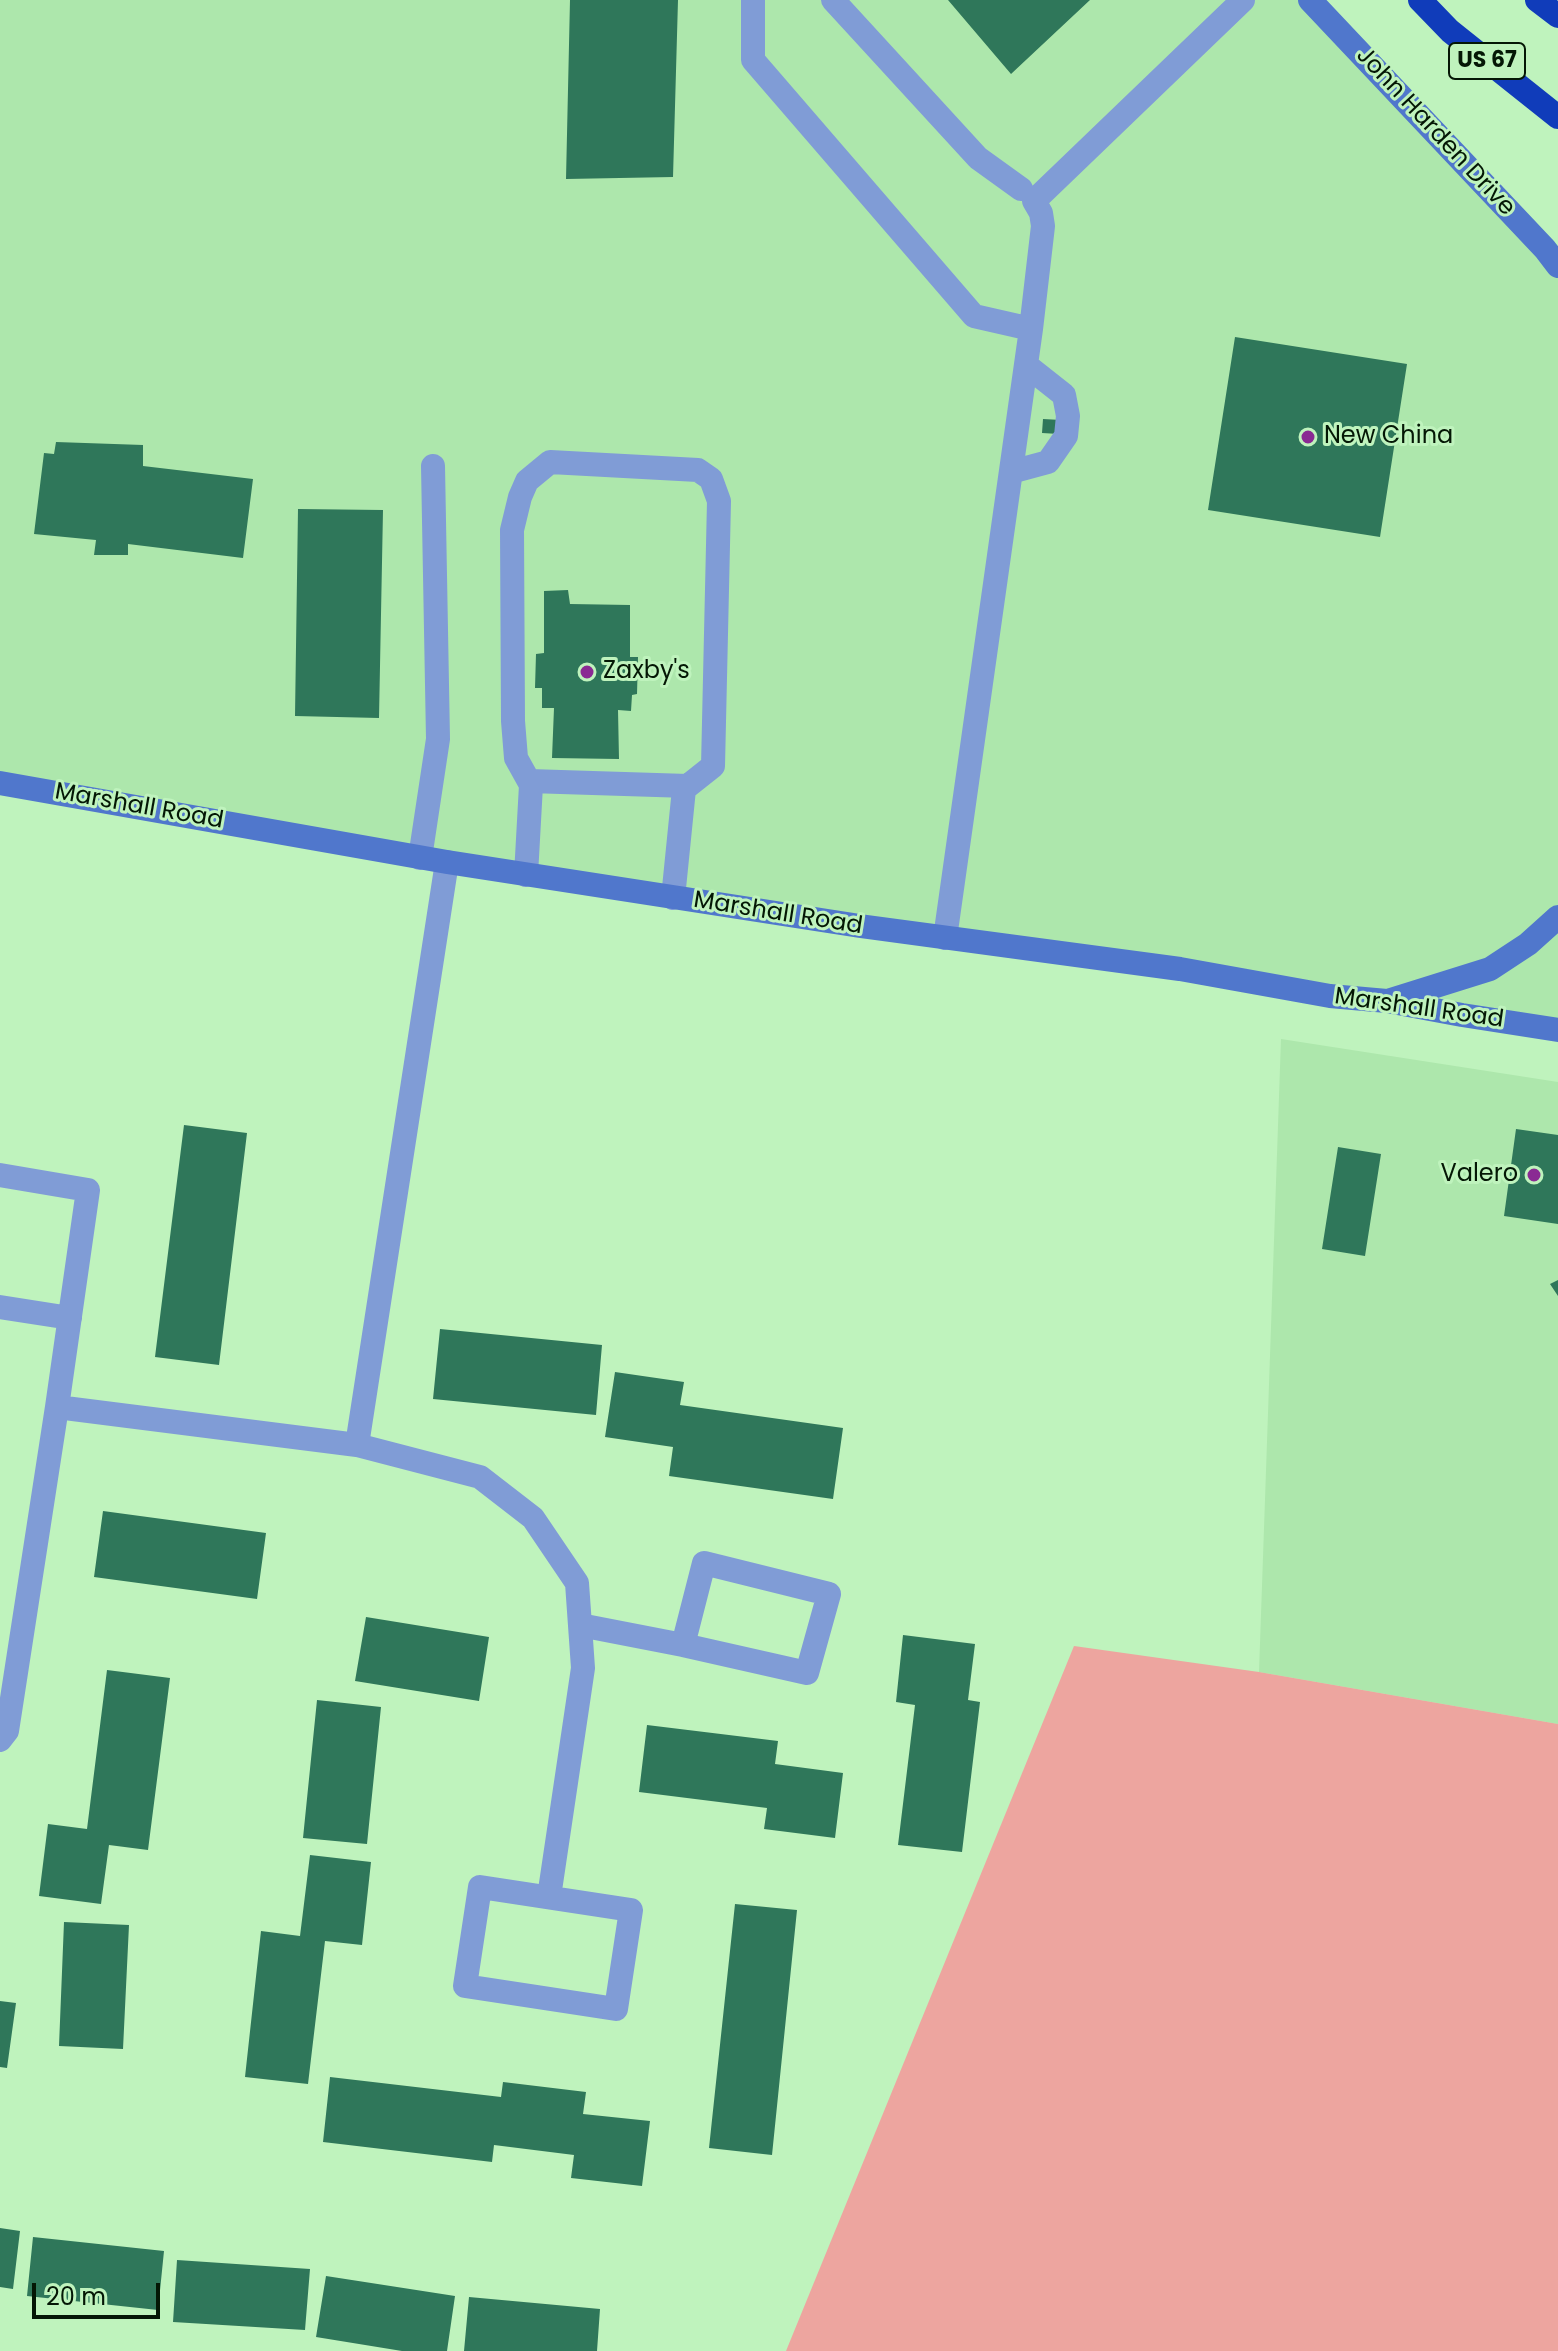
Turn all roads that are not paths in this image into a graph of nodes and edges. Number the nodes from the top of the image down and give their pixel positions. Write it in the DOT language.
graph roads {
  1 [pos="753,0"];
  2 [pos="833,0"];
  3 [pos="1243,0"];
  4 [pos="1310,0"];
  5 [pos="1420,0"];
  6 [pos="1537,0"];
  7 [pos="1558,16"];
  8 [pos="1558,117"];
  9 [pos="1021,189"];
  10 [pos="1558,266"];
  11 [pos="1031,329"];
  12 [pos="1026,365"];
  13 [pos="433,466"];
  14 [pos="1011,472"];
  15 [pos="529,781"];
  16 [pos="0,783"];
  17 [pos="688,786"];
  18 [pos="420,858"];
  19 [pos="447,862"];
  20 [pos="526,875"];
  21 [pos="673,898"];
  22 [pos="1558,917"];
  23 [pos="945,938"];
  24 [pos="1387,1001"];
  25 [pos="1558,1030"];
  26 [pos="0,1175"];
  27 [pos="0,1307"];
  28 [pos="70,1318"];
  29 [pos="57,1407"];
  30 [pos="357,1445"];
  31 [pos="580,1625"];
  32 [pos="683,1645"];
  33 [pos="0,1740"];
  34 [pos="549,1897"];
  1 -- 11 [label="lane"];
  2 -- 9 [label="lane"];
  3 -- 11 [label="lane"];
  4 -- 10 [label="main road, John Harden Drive"];
  5 -- 8 [label="highway, US 67"];
  6 -- 7 [label="highway"];
  11 -- 12 [label="lane"];
  12 -- 14 [label="lane"];
  12 -- 14 [label="lane"];
  13 -- 18 [label="lane"];
  14 -- 23 [label="lane"];
  15 -- 17 [label="lane"];
  15 -- 17 [label="lane"];
  15 -- 20 [label="lane"];
  16 -- 18 [label="main road, Marshall Road"];
  17 -- 21 [label="lane"];
  18 -- 19 [label="main road, Marshall Road"];
  19 -- 20 [label="main road, Marshall Road"];
  19 -- 30 [label="lane"];
  20 -- 21 [label="main road, Marshall Road"];
  21 -- 23 [label="main road, Marshall Road"];
  22 -- 24 [label="main road"];
  23 -- 24 [label="main road, Marshall Road"];
  24 -- 25 [label="main road, Marshall Road"];
  26 -- 28 [label="lane"];
  27 -- 28 [label="lane"];
  28 -- 29 [label="lane"];
  29 -- 30 [label="lane"];
  29 -- 33 [label="lane"];
  30 -- 31 [label="lane"];
  31 -- 32 [label="lane"];
  31 -- 34 [label="lane"];
  32 -- 32 [label="lane"];
  34 -- 34 [label="lane"];
}
